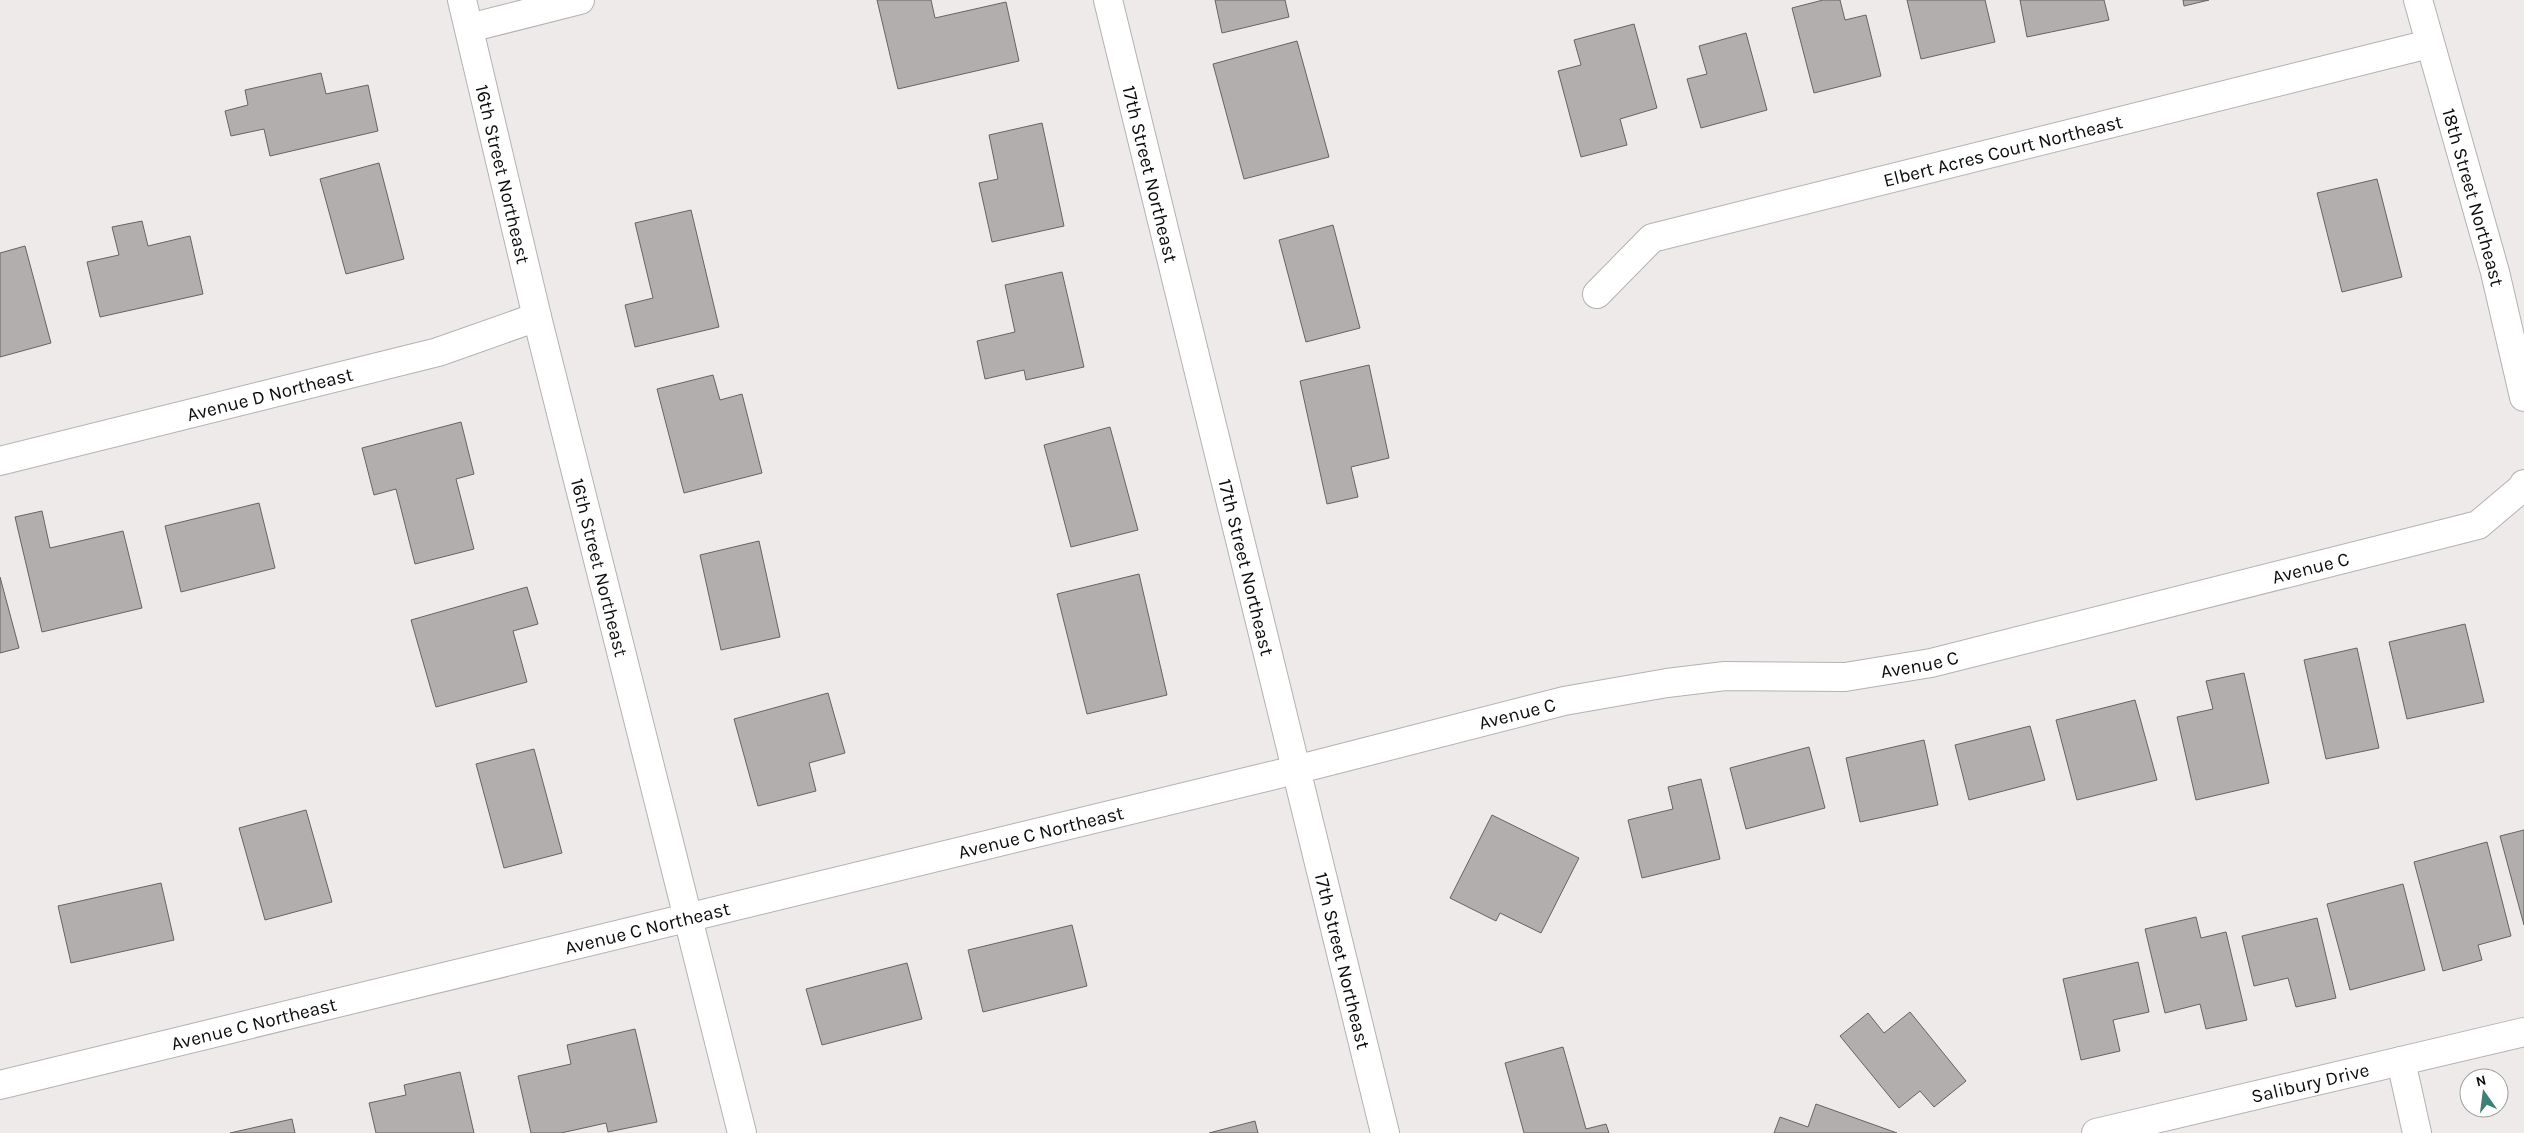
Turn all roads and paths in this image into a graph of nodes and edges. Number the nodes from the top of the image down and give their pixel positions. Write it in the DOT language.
graph roads {
  1 [pos="462,0"];
  2 [pos="580,0"];
  3 [pos="1108,0"];
  4 [pos="2418,0"];
  5 [pos="469,28"];
  6 [pos="2429,44"];
  7 [pos="1597,294"];
  8 [pos="536,317"];
  9 [pos="2524,397"];
  10 [pos="0,461"];
  11 [pos="2524,485"];
  12 [pos="1295,770"];
  13 [pos="687,917"];
  14 [pos="2524,1032"];
  15 [pos="2401,1061"];
  16 [pos="0,1084"];
  17 [pos="742,1133"];
  18 [pos="1385,1133"];
  19 [pos="2096,1133"];
  20 [pos="2417,1133"];
  1 -- 5 [label="street, 16th Street Northeast"];
  2 -- 5 [label="street"];
  3 -- 12 [label="street, 17th Street Northeast"];
  4 -- 6 [label="street, 18th Street Northeast"];
  5 -- 8 [label="street, 16th Street Northeast"];
  6 -- 7 [label="street, Elbert Acres Court Northeast"];
  6 -- 9 [label="street, 18th Street Northeast"];
  8 -- 10 [label="street, Avenue D Northeast"];
  8 -- 13 [label="street, 16th Street Northeast"];
  11 -- 12 [label="street, Avenue C"];
  12 -- 13 [label="street, Avenue C Northeast"];
  12 -- 18 [label="street, 17th Street Northeast"];
  13 -- 16 [label="street, Avenue C Northeast"];
  13 -- 17 [label="street, 16th Street Northeast"];
  14 -- 15 [label="street, Salibury Drive"];
  15 -- 19 [label="street, Salibury Drive"];
  15 -- 20 [label="street"];
}
